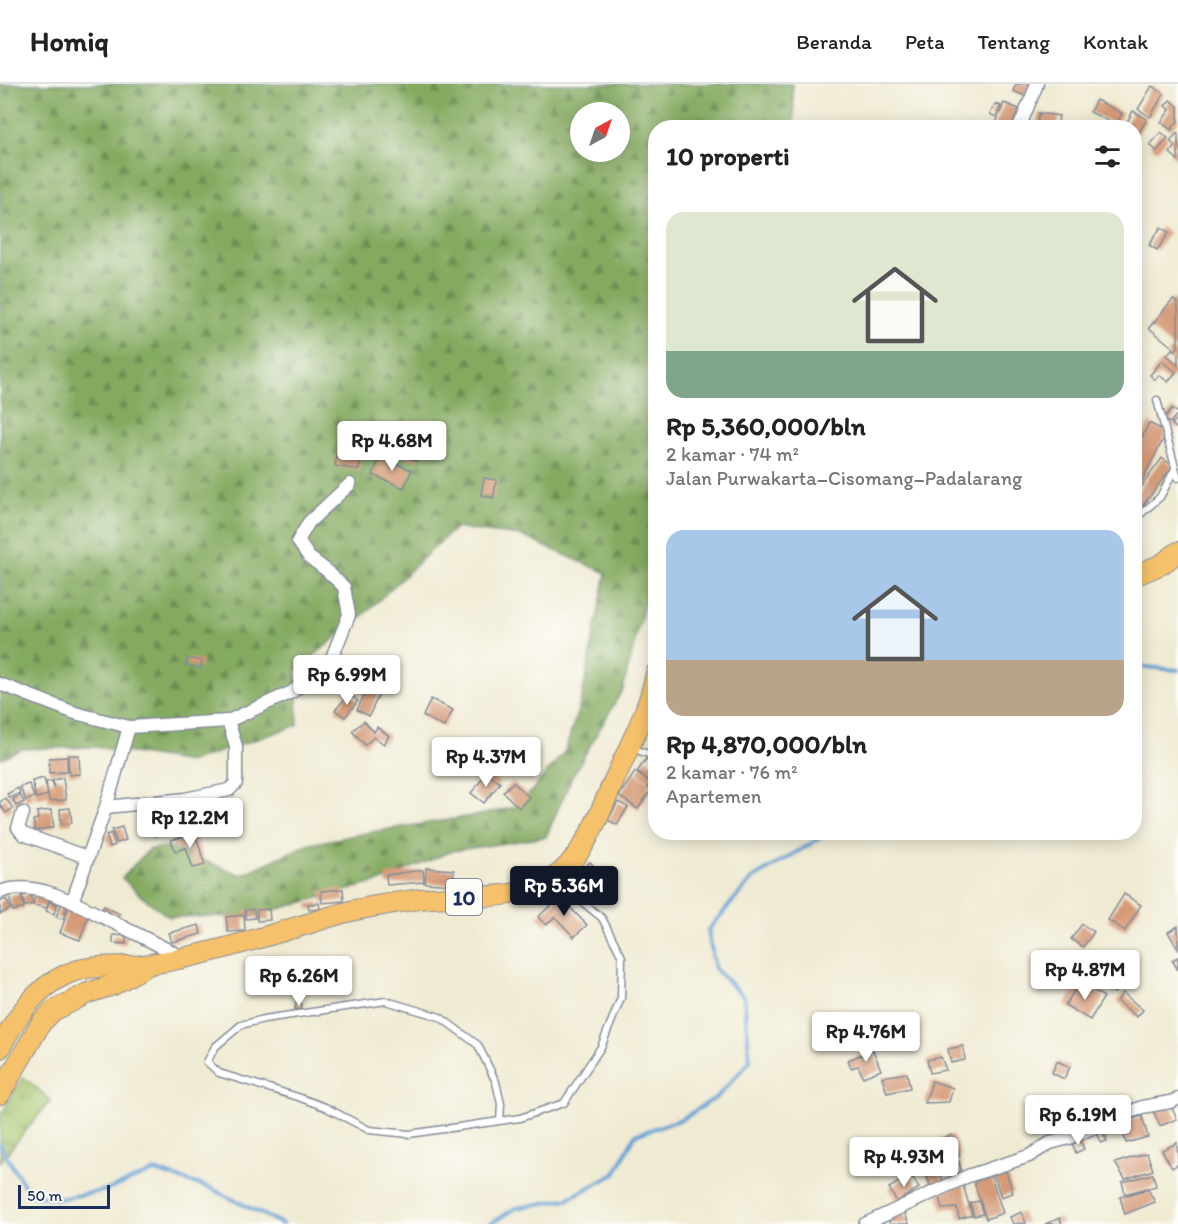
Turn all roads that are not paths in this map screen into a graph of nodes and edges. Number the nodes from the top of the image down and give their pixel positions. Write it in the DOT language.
graph roads {
  1 [pos="1036,84"];
  2 [pos="1022,120"];
  3 [pos="1157,400"];
  4 [pos="1175,469"];
  5 [pos="1178,478"];
  6 [pos="350,484"];
  7 [pos="1142,513"];
  8 [pos="1178,552"];
  9 [pos="1142,573"];
  10 [pos="0,684"];
  11 [pos="648,705"];
  12 [pos="228,721"];
  13 [pos="129,727"];
  14 [pos="629,747"];
  15 [pos="648,754"];
  16 [pos="106,807"];
  17 [pos="23,813"];
  18 [pos="86,857"];
  19 [pos="552,878"];
  20 [pos="0,892"];
  21 [pos="72,902"];
  22 [pos="182,957"];
  23 [pos="148,965"];
  24 [pos="0,1048"];
  25 [pos="0,1094"];
  26 [pos="1178,1098"];
  27 [pos="500,1121"];
  28 [pos="865,1224"];
  1 -- 2 [label="street"];
  3 -- 4 [label="lane"];
  4 -- 5 [label="lane"];
  4 -- 7 [label="lane"];
  6 -- 12 [label="street"];
  8 -- 9 [label="highway"];
  10 -- 13 [label="street"];
  11 -- 14 [label="highway, 10"];
  12 -- 13 [label="street"];
  12 -- 16 [label="street"];
  13 -- 16 [label="street"];
  14 -- 15 [label="lane"];
  14 -- 19 [label="highway, 10"];
  16 -- 18 [label="street"];
  17 -- 18 [label="street"];
  18 -- 21 [label="street"];
  19 -- 22 [label="highway, 10"];
  19 -- 27 [label="lane"];
  20 -- 21 [label="street"];
  21 -- 22 [label="street"];
  22 -- 23 [label="highway, 10"];
  23 -- 24 [label="highway, 10"];
  23 -- 25 [label="highway, 10"];
  26 -- 28 [label="street"];
  27 -- 27 [label="lane"];
}
